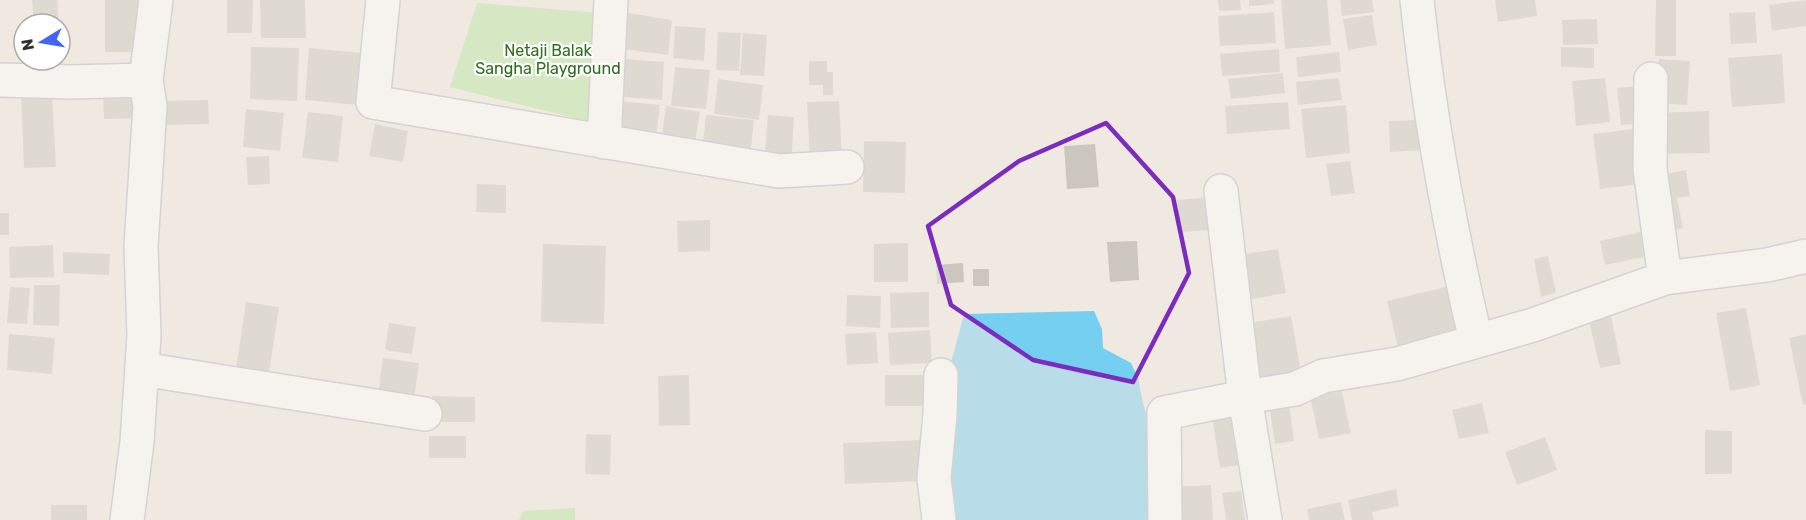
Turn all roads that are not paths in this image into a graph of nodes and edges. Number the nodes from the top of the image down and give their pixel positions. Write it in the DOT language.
graph roads {
  1 [pos="156,0"];
  2 [pos="383,0"];
  3 [pos="611,0"];
  4 [pos="1417,0"];
  5 [pos="1651,79"];
  6 [pos="0,80"];
  7 [pos="146,80"];
  8 [pos="604,142"];
  9 [pos="847,167"];
  10 [pos="1221,191"];
  11 [pos="1806,256"];
  12 [pos="1665,278"];
  13 [pos="1476,341"];
  14 [pos="142,369"];
  15 [pos="941,375"];
  16 [pos="1245,397"];
  17 [pos="425,414"];
  18 [pos="127,520"];
  19 [pos="939,520"];
  20 [pos="1165,520"];
  21 [pos="1265,520"];
  1 -- 7 [label="street"];
  2 -- 8 [label="street"];
  3 -- 8 [label="street"];
  4 -- 13 [label="street"];
  5 -- 12 [label="street"];
  6 -- 7 [label="street"];
  7 -- 14 [label="street"];
  8 -- 9 [label="street"];
  10 -- 16 [label="street"];
  11 -- 12 [label="street"];
  12 -- 13 [label="street"];
  13 -- 16 [label="street"];
  14 -- 17 [label="street"];
  14 -- 18 [label="street"];
  15 -- 19 [label="street"];
  16 -- 20 [label="street"];
  16 -- 21 [label="street"];
}
